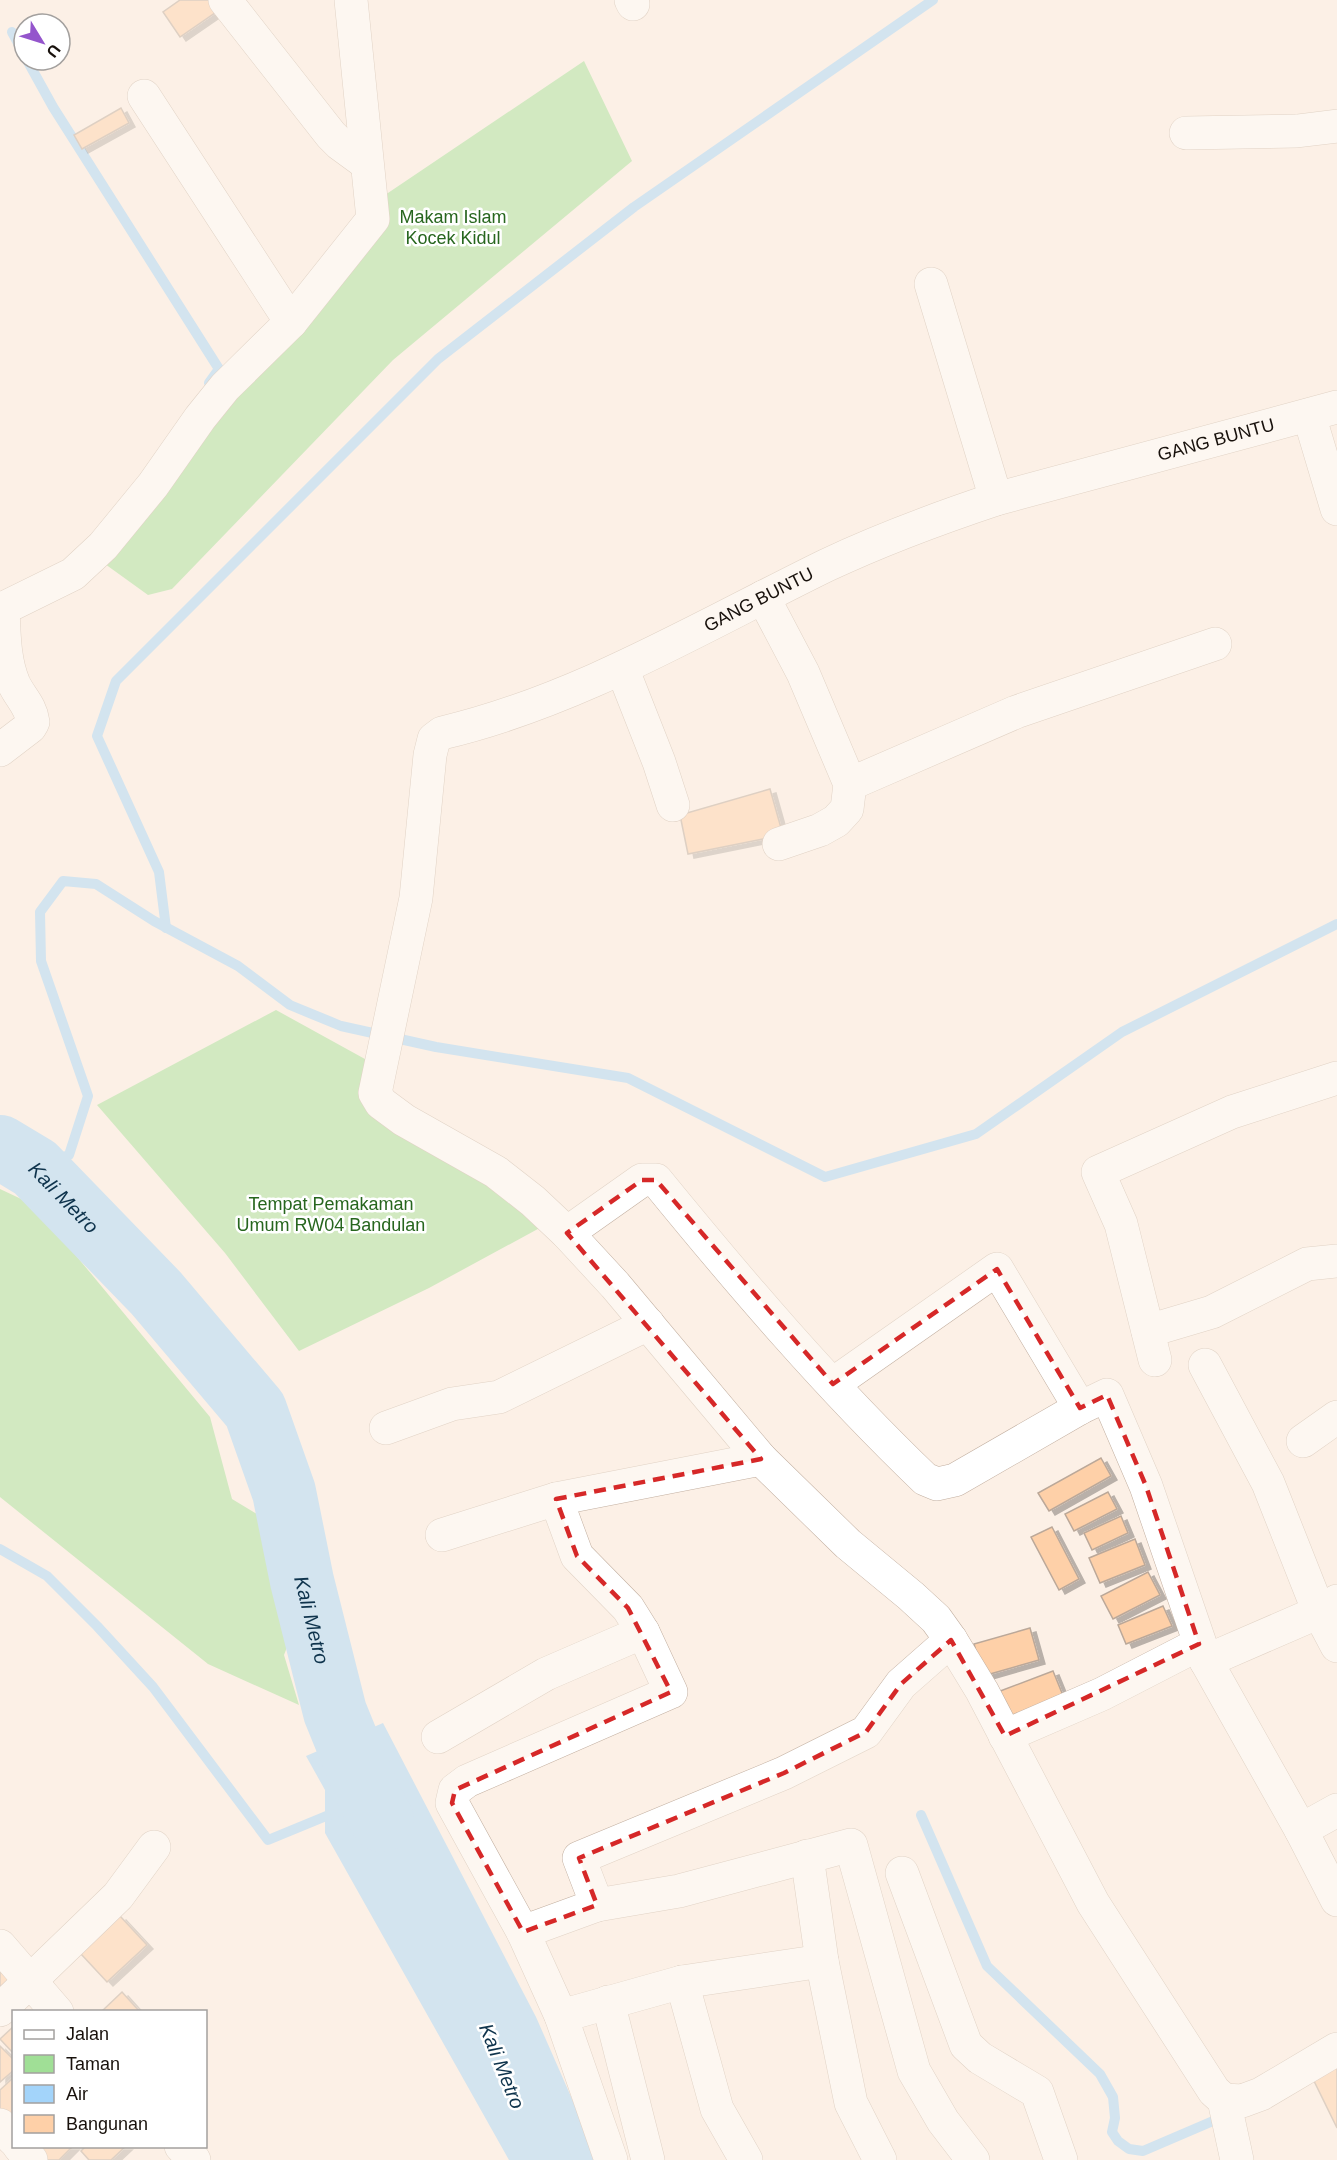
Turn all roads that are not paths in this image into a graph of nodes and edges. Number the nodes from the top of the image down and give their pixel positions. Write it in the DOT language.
graph roads {
  1 [pos="225,0"];
  2 [pos="351,0"];
  3 [pos="144,96"];
  4 [pos="1337,126"];
  5 [pos="1186,133"];
  6 [pos="366,163"];
  7 [pos="931,284"];
  8 [pos="291,322"];
  9 [pos="1323,411"];
  10 [pos="996,499"];
  11 [pos="1337,509"];
  12 [pos="763,597"];
  13 [pos="2,609"];
  14 [pos="1215,644"];
  15 [pos="622,668"];
  16 [pos="0,750"];
  17 [pos="850,784"];
  18 [pos="673,806"];
  19 [pos="779,844"];
  20 [pos="1337,1078"];
  21 [pos="567,1233"];
  22 [pos="1337,1261"];
  23 [pos="648,1324"];
  24 [pos="1205,1365"];
  25 [pos="833,1384"];
  26 [pos="1080,1408"];
  27 [pos="1337,1417"];
  28 [pos="386,1428"];
  29 [pos="1303,1441"];
  30 [pos="761,1459"];
  31 [pos="556,1499"];
  32 [pos="442,1535"];
  33 [pos="1328,1607"];
  34 [pos="643,1632"];
  35 [pos="951,1640"];
  36 [pos="1337,1646"];
  37 [pos="1202,1652"];
  38 [pos="1005,1736"];
  39 [pos="438,1737"];
  40 [pos="1337,1810"];
  41 [pos="1301,1830"];
  42 [pos="154,1847"];
  43 [pos="807,1856"];
  44 [pos="902,1873"];
  45 [pos="1337,1900"];
  46 [pos="597,1905"];
  47 [pos="523,1932"];
  48 [pos="0,1946"];
  49 [pos="822,1961"];
  50 [pos="30,1981"];
  51 [pos="682,1982"];
  52 [pos="608,2002"];
  53 [pos="0,2010"];
  54 [pos="55,2010"];
  55 [pos="561,2016"];
  56 [pos="1337,2049"];
  57 [pos="1224,2100"];
  58 [pos="0,2125"];
  59 [pos="12,2138"];
  60 [pos="21,2148"];
  61 [pos="183,2148"];
  62 [pos="31,2160"];
  63 [pos="194,2160"];
  64 [pos="610,2160"];
  65 [pos="648,2160"];
  66 [pos="746,2160"];
  67 [pos="880,2160"];
  68 [pos="973,2160"];
  69 [pos="1061,2160"];
  70 [pos="1237,2160"];
  1 -- 6 [label="street"];
  2 -- 6 [label="street"];
  3 -- 8 [label="street"];
  4 -- 5 [label="street"];
  6 -- 8 [label="street"];
  7 -- 10 [label="street"];
  8 -- 13 [label="street"];
  9 -- 10 [label="street, GANG BUNTU"];
  9 -- 11 [label="street"];
  10 -- 12 [label="street, GANG BUNTU"];
  12 -- 15 [label="street, GANG BUNTU"];
  12 -- 17 [label="street"];
  13 -- 16 [label="street"];
  14 -- 17 [label="street"];
  15 -- 18 [label="street"];
  15 -- 21 [label="street, GANG BUNTU"];
  17 -- 19 [label="street"];
  20 -- 22 [label="street"];
  21 -- 23 [label="street"];
  21 -- 25 [label="street"];
  23 -- 28 [label="street"];
  23 -- 30 [label="street"];
  24 -- 33 [label="street"];
  25 -- 26 [label="street"];
  25 -- 26 [label="street"];
  26 -- 37 [label="street"];
  27 -- 29 [label="street"];
  30 -- 31 [label="street"];
  30 -- 35 [label="street"];
  31 -- 32 [label="street"];
  31 -- 34 [label="street"];
  33 -- 36 [label="street"];
  33 -- 37 [label="street"];
  34 -- 39 [label="street"];
  34 -- 47 [label="street"];
  35 -- 38 [label="street"];
  35 -- 46 [label="street"];
  37 -- 38 [label="street"];
  37 -- 41 [label="street"];
  38 -- 57 [label="street"];
  40 -- 41 [label="street"];
  41 -- 45 [label="street"];
  42 -- 50 [label="street"];
  43 -- 46 [label="street"];
  43 -- 49 [label="street"];
  43 -- 68 [label="street"];
  44 -- 69 [label="street"];
  46 -- 47 [label="street"];
  47 -- 55 [label="street"];
  48 -- 50 [label="street"];
  49 -- 51 [label="street"];
  49 -- 67 [label="street"];
  50 -- 53 [label="street"];
  50 -- 54 [label="street"];
  51 -- 52 [label="street"];
  51 -- 66 [label="street"];
  52 -- 55 [label="street"];
  52 -- 65 [label="street"];
  55 -- 64 [label="street"];
  56 -- 57 [label="street"];
  57 -- 70 [label="street"];
  58 -- 59 [label="street"];
  60 -- 62 [label="street"];
  61 -- 63 [label="street"];
}
